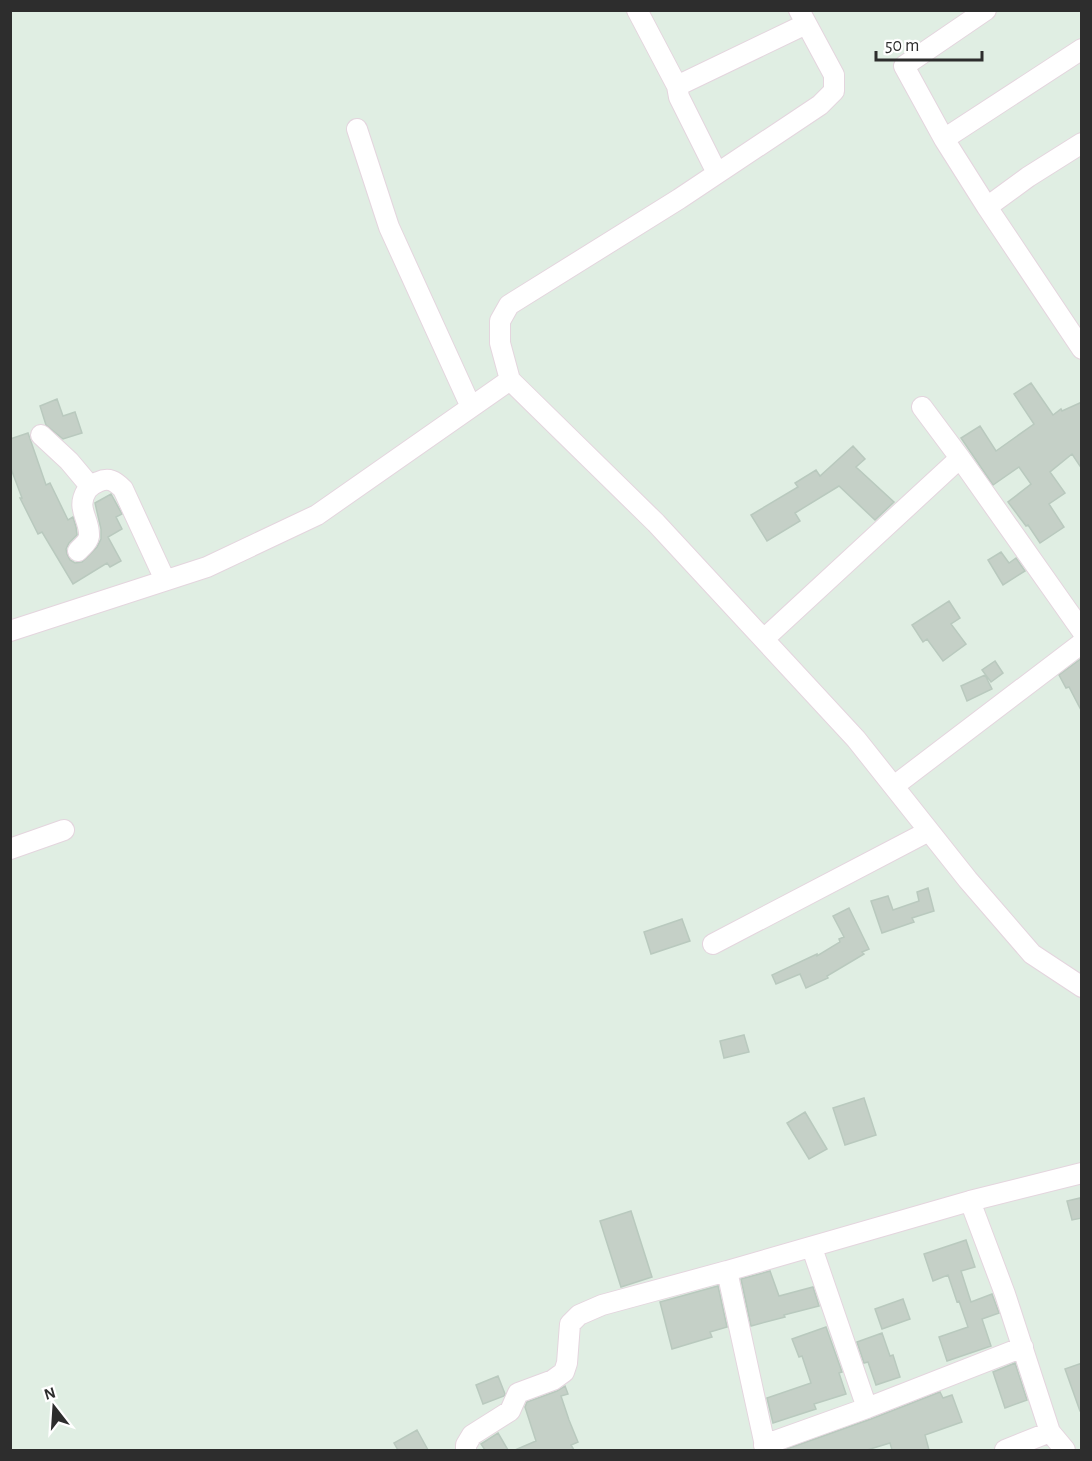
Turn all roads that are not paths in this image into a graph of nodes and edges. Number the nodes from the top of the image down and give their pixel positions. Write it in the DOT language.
graph roads {
  1 [pos="637,10"];
  2 [pos="986,10"];
  3 [pos="802,17"];
  4 [pos="1082,49"];
  5 [pos="677,86"];
  6 [pos="357,129"];
  7 [pos="944,139"];
  8 [pos="1082,143"];
  9 [pos="717,173"];
  10 [pos="987,207"];
  11 [pos="1082,349"];
  12 [pos="510,380"];
  13 [pos="471,406"];
  14 [pos="922,407"];
  15 [pos="40,435"];
  16 [pos="960,458"];
  17 [pos="90,486"];
  18 [pos="78,551"];
  19 [pos="165,580"];
  20 [pos="10,631"];
  21 [pos="1082,631"];
  22 [pos="764,639"];
  23 [pos="1082,643"];
  24 [pos="894,786"];
  25 [pos="64,830"];
  26 [pos="929,831"];
  27 [pos="10,849"];
  28 [pos="713,944"];
  29 [pos="1082,987"];
  30 [pos="1082,1173"];
  31 [pos="970,1201"];
  32 [pos="812,1248"];
  33 [pos="727,1271"];
  34 [pos="1023,1347"];
  35 [pos="867,1408"];
  36 [pos="1050,1432"];
  37 [pos="765,1448"];
  38 [pos="466,1450"];
  39 [pos="1005,1450"];
  40 [pos="1065,1450"];
  1 -- 5 [label="street"];
  2 -- 7 [label="street"];
  3 -- 5 [label="street"];
  3 -- 9 [label="street"];
  4 -- 7 [label="street"];
  5 -- 9 [label="street"];
  6 -- 13 [label="street"];
  7 -- 10 [label="street"];
  8 -- 10 [label="street"];
  9 -- 12 [label="street"];
  10 -- 11 [label="street"];
  12 -- 13 [label="street"];
  12 -- 22 [label="street"];
  13 -- 19 [label="street"];
  14 -- 16 [label="street"];
  15 -- 17 [label="street"];
  16 -- 21 [label="street"];
  16 -- 22 [label="street"];
  17 -- 18 [label="street"];
  17 -- 19 [label="street"];
  19 -- 20 [label="street"];
  22 -- 24 [label="street"];
  23 -- 24 [label="street"];
  24 -- 26 [label="street"];
  25 -- 27 [label="street"];
  26 -- 28 [label="street"];
  26 -- 29 [label="street"];
  30 -- 31 [label="street"];
  31 -- 32 [label="street"];
  31 -- 34 [label="street"];
  32 -- 33 [label="street"];
  32 -- 35 [label="street"];
  33 -- 37 [label="street"];
  33 -- 38 [label="street"];
  34 -- 35 [label="street"];
  34 -- 36 [label="street"];
  35 -- 37 [label="street"];
  36 -- 39 [label="street"];
  36 -- 40 [label="street"];
}
